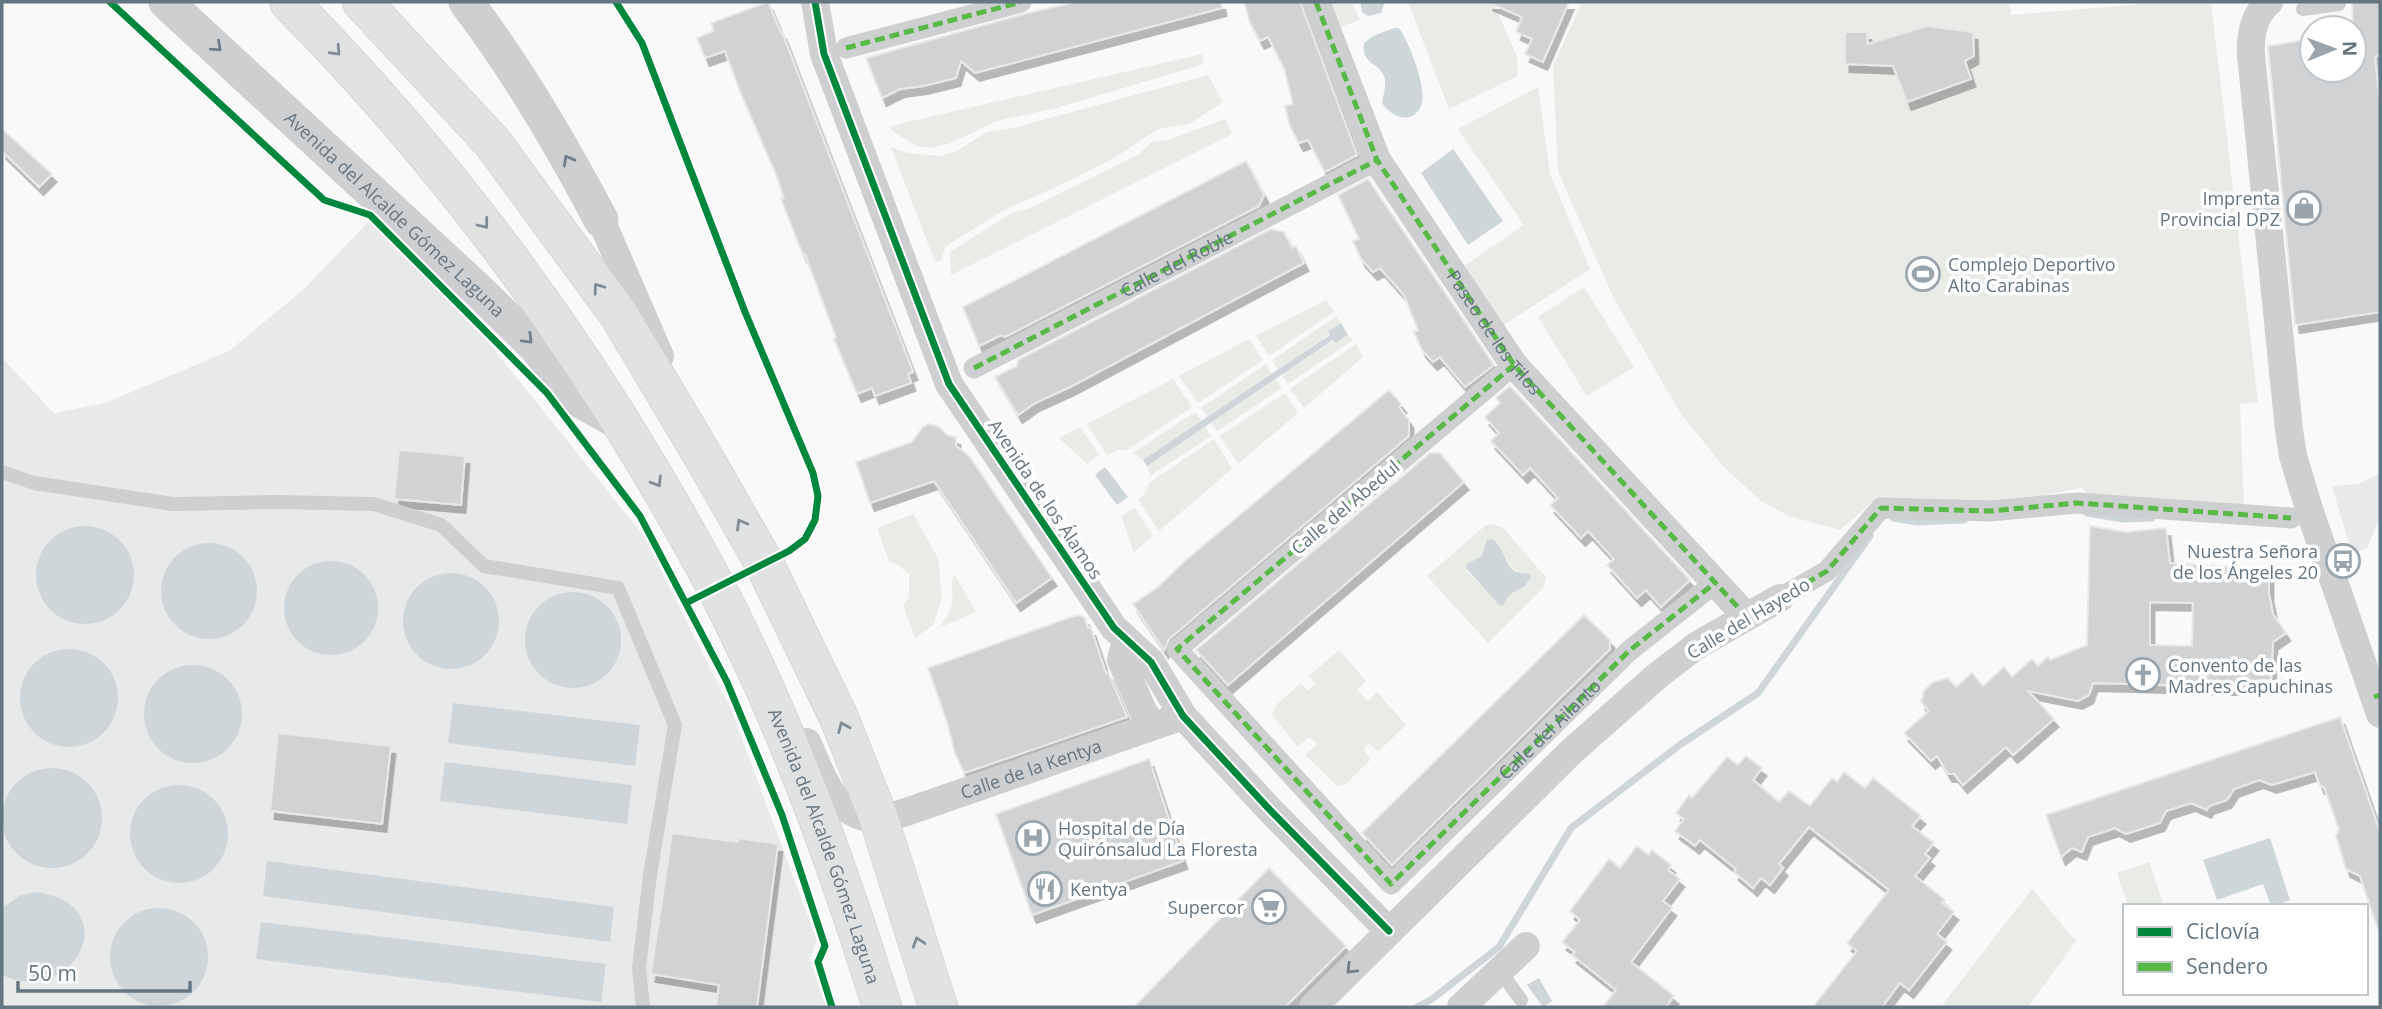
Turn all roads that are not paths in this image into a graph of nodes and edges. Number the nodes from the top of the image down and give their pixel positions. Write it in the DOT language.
graph roads {
  1 [pos="166,2"];
  2 [pos="289,2"];
  3 [pos="362,2"];
  4 [pos="466,2"];
  5 [pos="815,2"];
  6 [pos="1021,2"];
  7 [pos="1316,2"];
  8 [pos="2269,2"];
  9 [pos="2339,2"];
  10 [pos="2303,9"];
  11 [pos="846,48"];
  12 [pos="1377,160"];
  13 [pos="601,220"];
  14 [pos="1514,365"];
  15 [pos="974,368"];
  16 [pos="622,424"];
  17 [pos="703,456"];
  18 [pos="2,472"];
  19 [pos="2291,518"];
  20 [pos="1715,583"];
  21 [pos="1780,597"];
  22 [pos="1746,615"];
  23 [pos="1126,640"];
  24 [pos="763,685"];
  25 [pos="2378,702"];
  26 [pos="1183,716"];
  27 [pos="1153,726"];
  28 [pos="879,819"];
  29 [pos="1391,884"];
  30 [pos="1389,931"];
  31 [pos="1526,946"];
  32 [pos="1500,971"];
  33 [pos="1521,1000"];
  34 [pos="643,1007"];
  35 [pos="882,1007"];
  36 [pos="938,1007"];
  37 [pos="1313,1007"];
  38 [pos="1461,1007"];
  1 -- 16 [label="street, Avenida del Alcalde Gómez Laguna, one-way"];
  2 -- 16 [label="main road, Avenida del Alcalde Gómez Laguna, one-way"];
  17 -- 3 [label="main road, one-way"];
  13 -- 4 [label="street, one-way"];
  5 -- 23 [label="street, Avenida de los Álamos"];
  6 -- 11 [label="street"];
  7 -- 12 [label="street, Paseo de los Tilos"];
  8 -- 25 [label="street"];
  9 -- 10 [label="lane"];
  12 -- 14 [label="street, Paseo de los Tilos"];
  12 -- 15 [label="street, Calle del Roble"];
  13 -- 17 [label="street"];
  14 -- 20 [label="street, Paseo de los Tilos"];
  14 -- 29 [label="street, Calle del Abedul"];
  16 -- 24 [label="main road, Avenida del Alcalde Gómez Laguna, one-way"];
  28 -- 17 [label="main road, one-way"];
  18 -- 34 [label="lane"];
  19 -- 21 [label="street, Calle del Hayedo"];
  20 -- 22 [label="street, Paseo de los Tilos"];
  20 -- 29 [label="street, Calle del Ailanto"];
  21 -- 22 [label="street, Calle del Hayedo"];
  22 -- 30 [label="street, Calle del Hayedo"];
  23 -- 26 [label="street, Avenida de los Álamos"];
  23 -- 27 [label="street"];
  24 -- 28 [label="street, Avenida del Alcalde Gómez Laguna"];
  24 -- 35 [label="main road, Avenida del Alcalde Gómez Laguna"];
  26 -- 27 [label="street, Calle de la Kentya"];
  26 -- 30 [label="street, Avenida de los Álamos"];
  27 -- 28 [label="street, Calle de la Kentya"];
  36 -- 28 [label="main road, one-way"];
  30 -- 37 [label="street, Calle del Hayedo, one-way"];
  31 -- 32 [label="street"];
  32 -- 33 [label="lane"];
  32 -- 38 [label="street"];
}
